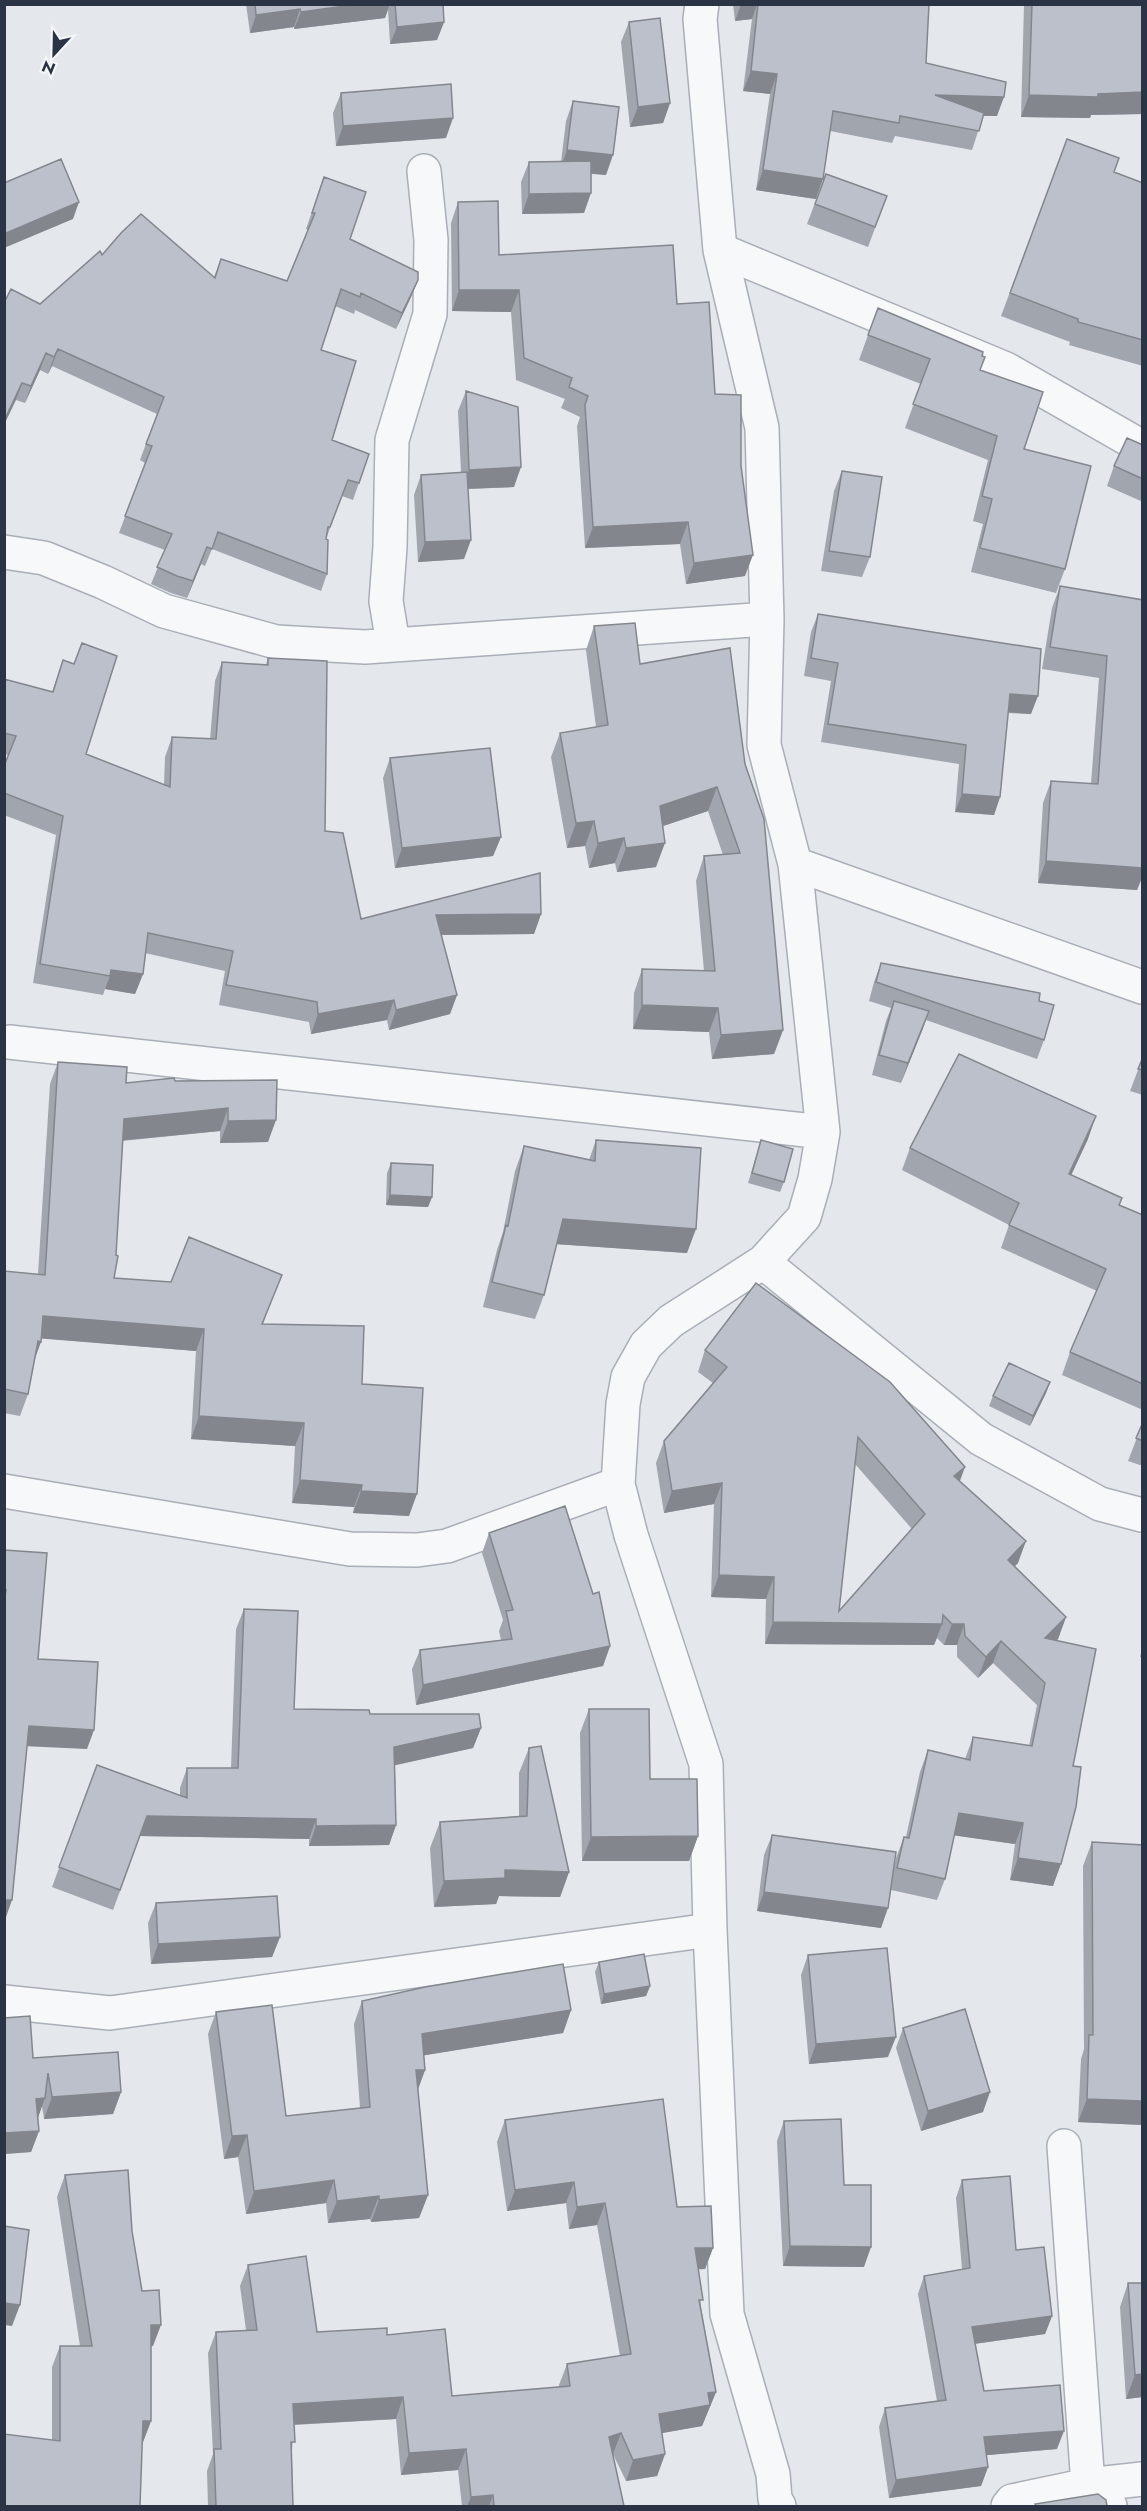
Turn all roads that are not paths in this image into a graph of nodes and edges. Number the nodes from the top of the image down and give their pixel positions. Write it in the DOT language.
graph roads {
  1 [pos="702,4"];
  2 [pos="424,171"];
  3 [pos="720,250"];
  4 [pos="1143,447"];
  5 [pos="4,552"];
  6 [pos="767,619"];
  7 [pos="393,644"];
  8 [pos="795,864"];
  9 [pos="1143,987"];
  10 [pos="9,1042"];
  11 [pos="823,1132"];
  12 [pos="763,1262"];
  13 [pos="618,1484"];
  14 [pos="4,1491"];
  15 [pos="1143,1515"];
  16 [pos="710,1930"];
  17 [pos="4,2002"];
  18 [pos="1064,2145"];
  19 [pos="1143,2479"];
  20 [pos="1099,2496"];
  21 [pos="779,2506"];
  22 [pos="1008,2506"];
  1 -- 3 [label="street"];
  2 -- 7 [label="street"];
  3 -- 4 [label="street"];
  3 -- 6 [label="street"];
  5 -- 7 [label="street"];
  6 -- 7 [label="street"];
  6 -- 8 [label="street"];
  8 -- 9 [label="street"];
  8 -- 11 [label="street"];
  10 -- 11 [label="street"];
  11 -- 12 [label="street"];
  12 -- 13 [label="street"];
  12 -- 15 [label="street"];
  13 -- 14 [label="street"];
  13 -- 16 [label="street"];
  16 -- 17 [label="street"];
  16 -- 21 [label="street"];
  18 -- 20 [label="street"];
  19 -- 20 [label="street"];
  20 -- 22 [label="street"];
}
